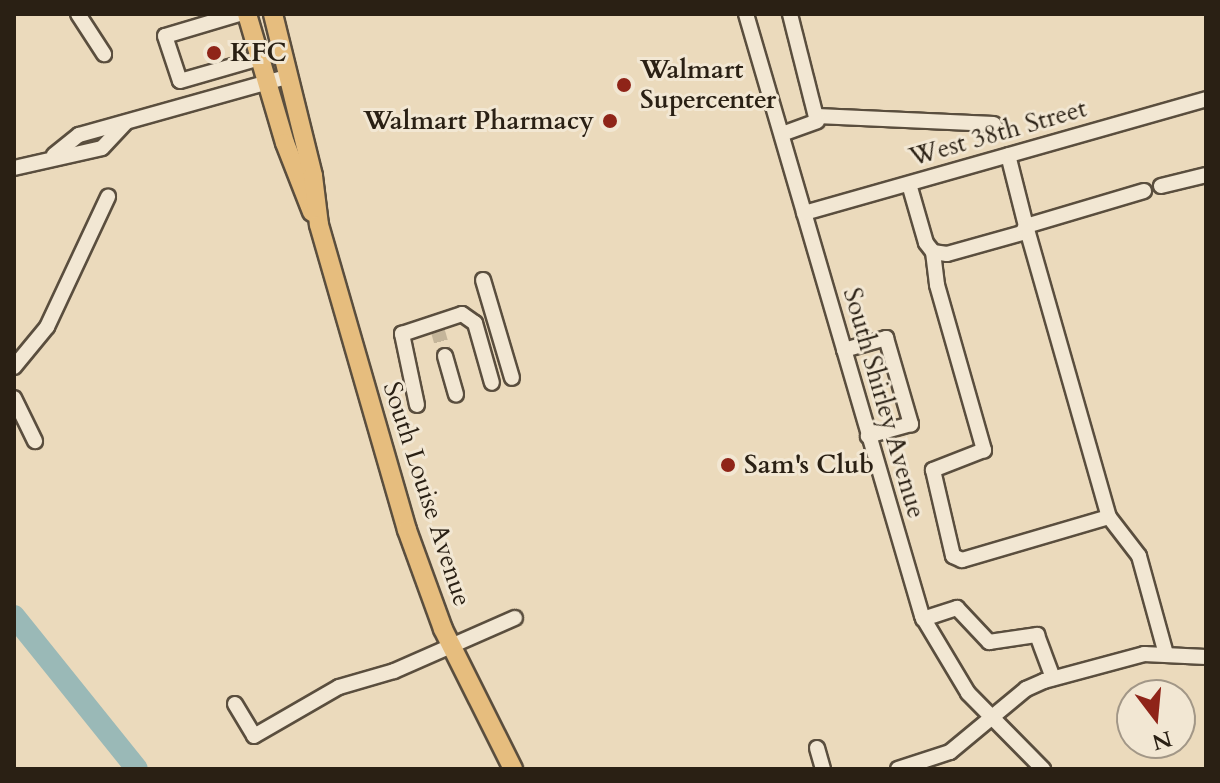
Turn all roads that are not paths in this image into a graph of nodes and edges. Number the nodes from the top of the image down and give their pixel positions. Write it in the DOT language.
graph roads {
  1 [pos="78,14"];
  2 [pos="239,14"];
  3 [pos="247,14"];
  4 [pos="273,14"];
  5 [pos="746,14"];
  6 [pos="790,14"];
  7 [pos="104,54"];
  8 [pos="260,58"];
  9 [pos="290,76"];
  10 [pos="267,82"];
  11 [pos="1206,99"];
  12 [pos="817,116"];
  13 [pos="126,122"];
  14 [pos="994,124"];
  15 [pos="782,134"];
  16 [pos="54,155"];
  17 [pos="1008,155"];
  18 [pos="14,168"];
  19 [pos="1206,175"];
  20 [pos="909,184"];
  21 [pos="1161,186"];
  22 [pos="1144,191"];
  23 [pos="108,197"];
  24 [pos="804,213"];
  25 [pos="319,225"];
  26 [pos="1026,226"];
  27 [pos="933,252"];
  28 [pos="483,280"];
  29 [pos="844,350"];
  30 [pos="445,356"];
  31 [pos="14,367"];
  32 [pos="512,378"];
  33 [pos="492,383"];
  34 [pos="456,394"];
  35 [pos="14,398"];
  36 [pos="417,405"];
  37 [pos="868,436"];
  38 [pos="35,441"];
  39 [pos="1109,517"];
  40 [pos="515,618"];
  41 [pos="923,619"];
  42 [pos="451,648"];
  43 [pos="1166,654"];
  44 [pos="1206,657"];
  45 [pos="1053,678"];
  46 [pos="235,704"];
  47 [pos="990,718"];
  48 [pos="817,748"];
  49 [pos="513,769"];
  50 [pos="823,769"];
  51 [pos="898,769"];
  52 [pos="1043,769"];
  1 -- 7 [label="street"];
  2 -- 8 [label="street"];
  3 -- 8 [label="main road, South Louise Avenue"];
  4 -- 9 [label="main road, South Louise Avenue"];
  5 -- 15 [label="street, South Shirley Avenue"];
  6 -- 12 [label="street"];
  8 -- 10 [label="main road, South Louise Avenue"];
  9 -- 10 [label="street"];
  9 -- 25 [label="main road, South Louise Avenue"];
  10 -- 13 [label="street"];
  10 -- 25 [label="main road, South Louise Avenue"];
  11 -- 17 [label="street, West 38th Street"];
  12 -- 14 [label="street"];
  12 -- 15 [label="street"];
  13 -- 16 [label="street"];
  13 -- 16 [label="street"];
  15 -- 24 [label="street, South Shirley Avenue"];
  16 -- 18 [label="street"];
  17 -- 20 [label="street, West 38th Street"];
  17 -- 26 [label="street"];
  19 -- 21 [label="street"];
  20 -- 24 [label="street, West 38th Street"];
  20 -- 27 [label="street"];
  22 -- 26 [label="street"];
  23 -- 31 [label="street"];
  24 -- 29 [label="street, South Shirley Avenue"];
  25 -- 42 [label="main road, South Louise Avenue"];
  26 -- 27 [label="street"];
  26 -- 39 [label="street"];
  27 -- 39 [label="street"];
  28 -- 32 [label="street"];
  29 -- 37 [label="street, South Shirley Avenue"];
  29 -- 37 [label="street"];
  30 -- 34 [label="street"];
  33 -- 36 [label="street"];
  35 -- 38 [label="street"];
  37 -- 41 [label="street, South Shirley Avenue"];
  39 -- 43 [label="street"];
  40 -- 42 [label="street"];
  41 -- 45 [label="street"];
  41 -- 47 [label="street, South Shirley Avenue"];
  42 -- 46 [label="street"];
  42 -- 49 [label="main road, South Louise Avenue"];
  43 -- 44 [label="street"];
  43 -- 45 [label="street"];
  45 -- 47 [label="street"];
  47 -- 51 [label="street"];
  47 -- 52 [label="street, South Shirley Avenue"];
  48 -- 50 [label="street"];
}
